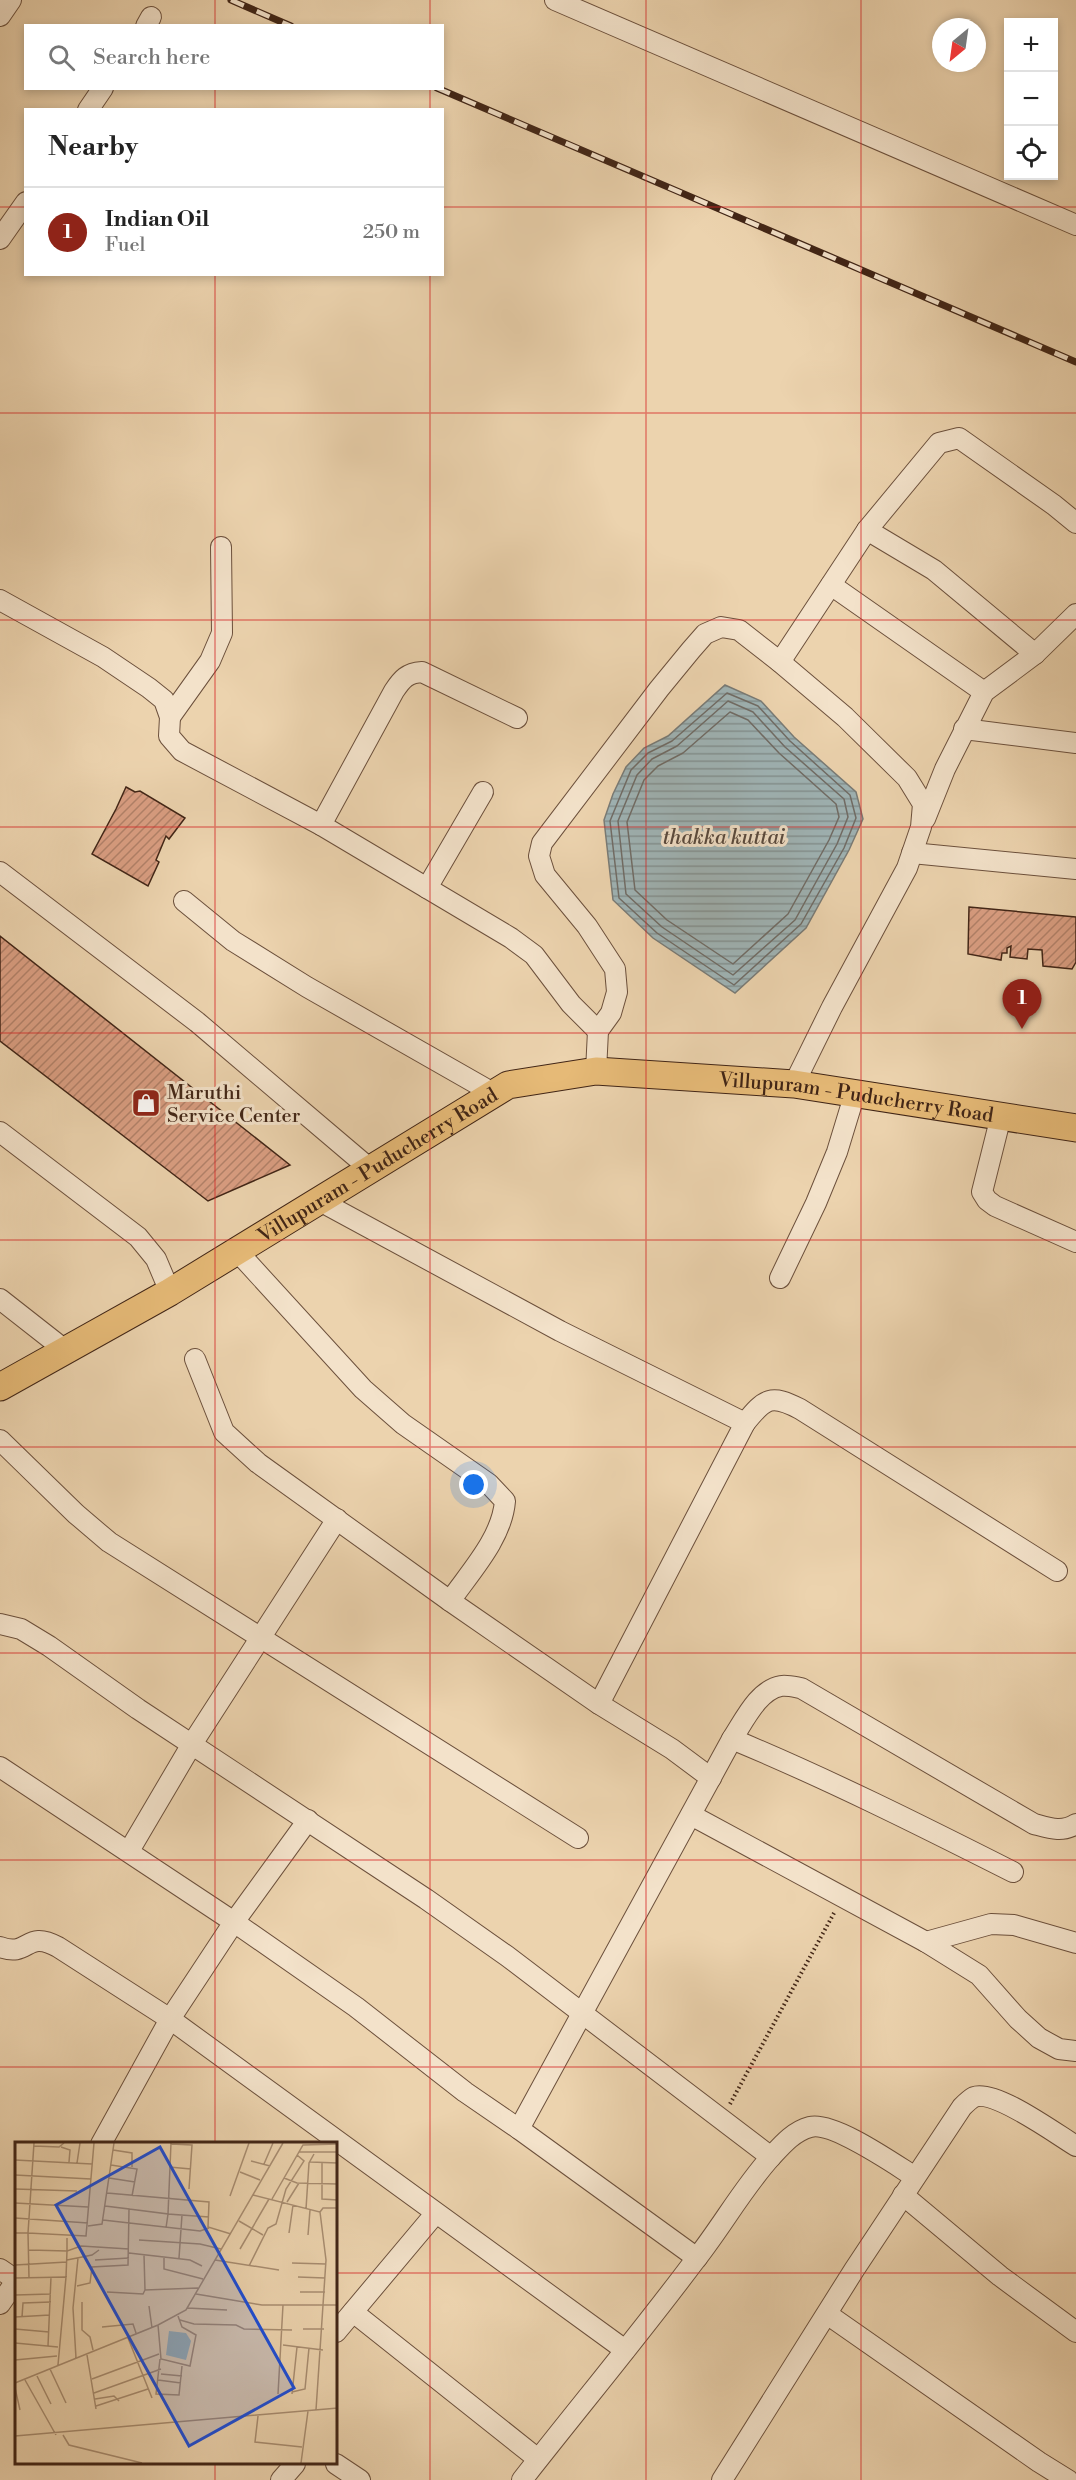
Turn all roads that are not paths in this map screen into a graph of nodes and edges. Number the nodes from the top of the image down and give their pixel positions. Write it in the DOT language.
graph roads {
  1 [pos="11,0"];
  2 [pos="555,0"];
  3 [pos="0,16"];
  4 [pos="102,90"];
  5 [pos="89,108"];
  6 [pos="13,209"];
  7 [pos="1076,225"];
  8 [pos="0,239"];
  9 [pos="1076,524"];
  10 [pos="867,530"];
  11 [pos="221,547"];
  12 [pos="831,585"];
  13 [pos="0,600"];
  14 [pos="1076,614"];
  15 [pos="1035,654"];
  16 [pos="780,662"];
  17 [pos="984,692"];
  18 [pos="170,717"];
  19 [pos="517,718"];
  20 [pos="964,729"];
  21 [pos="1076,743"];
  22 [pos="483,792"];
  23 [pos="321,825"];
  24 [pos="921,828"];
  25 [pos="912,853"];
  26 [pos="1076,869"];
  27 [pos="0,872"];
  28 [pos="427,888"];
  29 [pos="184,901"];
  30 [pos="598,1031"];
  31 [pos="596,1071"];
  32 [pos="794,1084"];
  33 [pos="493,1092"];
  34 [pos="855,1093"];
  35 [pos="1001,1116"];
  36 [pos="1076,1128"];
  37 [pos="0,1132"];
  38 [pos="369,1168"];
  39 [pos="318,1200"];
  40 [pos="1076,1242"];
  41 [pos="237,1251"];
  42 [pos="780,1278"];
  43 [pos="170,1292"];
  44 [pos="0,1299"];
  45 [pos="65,1350"];
  46 [pos="195,1359"];
  47 [pos="0,1387"];
  48 [pos="745,1423"];
  49 [pos="0,1440"];
  50 [pos="337,1519"];
  51 [pos="1057,1571"];
  52 [pos="450,1601"];
  53 [pos="0,1623"];
  54 [pos="260,1638"];
  55 [pos="599,1704"];
  56 [pos="732,1739"];
  57 [pos="192,1744"];
  58 [pos="0,1767"];
  59 [pos="711,1778"];
  60 [pos="691,1815"];
  61 [pos="308,1820"];
  62 [pos="1076,1824"];
  63 [pos="578,1838"];
  64 [pos="129,1851"];
  65 [pos="1012,1872"];
  66 [pos="234,1922"];
  67 [pos="926,1942"];
  68 [pos="1076,1943"];
  69 [pos="0,1947"];
  70 [pos="584,2014"];
  71 [pos="170,2019"];
  72 [pos="1076,2051"];
  73 [pos="519,2129"];
  74 [pos="105,2136"];
  75 [pos="337,2142"];
  76 [pos="338,2143"];
  77 [pos="1076,2146"];
  78 [pos="771,2157"];
  79 [pos="915,2177"];
  80 [pos="903,2195"];
  81 [pos="435,2214"];
  82 [pos="697,2258"];
  83 [pos="0,2269"];
  84 [pos="15,2279"];
  85 [pos="15,2282"];
  86 [pos="0,2304"];
  87 [pos="353,2312"];
  88 [pos="827,2314"];
  89 [pos="338,2330"];
  90 [pos="1076,2332"];
  91 [pos="625,2350"];
  92 [pos="538,2459"];
  93 [pos="338,2464"];
  94 [pos="293,2465"];
  95 [pos="281,2480"];
  96 [pos="360,2480"];
  97 [pos="522,2480"];
  98 [pos="722,2480"];
  99 [pos="1068,2480"];
  1 -- 3 [label="street"];
  2 -- 7 [label="street"];
  4 -- 5 [label="street"];
  6 -- 8 [label="street"];
  9 -- 10 [label="street"];
  10 -- 12 [label="street"];
  10 -- 15 [label="street"];
  11 -- 18 [label="street"];
  12 -- 16 [label="street"];
  12 -- 17 [label="street"];
  13 -- 18 [label="street"];
  14 -- 15 [label="street"];
  15 -- 17 [label="street"];
  16 -- 24 [label="street"];
  16 -- 30 [label="street"];
  17 -- 20 [label="street"];
  18 -- 23 [label="street"];
  19 -- 23 [label="street"];
  20 -- 21 [label="street"];
  20 -- 24 [label="street"];
  22 -- 28 [label="street"];
  23 -- 28 [label="street"];
  24 -- 25 [label="street"];
  25 -- 26 [label="street"];
  25 -- 32 [label="street"];
  27 -- 38 [label="street"];
  28 -- 30 [label="street"];
  29 -- 33 [label="street"];
  30 -- 31 [label="street"];
  31 -- 32 [label="highway, Villupuram - Puducherry Road"];
  31 -- 33 [label="highway, Villupuram - Puducherry Road"];
  32 -- 34 [label="highway, Villupuram - Puducherry Road"];
  33 -- 38 [label="highway, Villupuram - Puducherry Road"];
  34 -- 35 [label="highway, Villupuram - Puducherry Road"];
  34 -- 42 [label="street"];
  35 -- 36 [label="highway, Villupuram - Puducherry Road"];
  35 -- 40 [label="street"];
  37 -- 43 [label="street"];
  38 -- 39 [label="highway, Villupuram - Puducherry Road"];
  39 -- 41 [label="highway, Villupuram - Puducherry Road"];
  39 -- 48 [label="street"];
  41 -- 43 [label="highway, Villupuram - Puducherry Road"];
  41 -- 52 [label="street"];
  43 -- 45 [label="highway, Villupuram - Puducherry Road"];
  44 -- 45 [label="street"];
  45 -- 47 [label="highway, Villupuram - Puducherry Road"];
  46 -- 50 [label="street"];
  48 -- 51 [label="street"];
  48 -- 55 [label="street"];
  49 -- 54 [label="street"];
  50 -- 52 [label="street"];
  50 -- 54 [label="street"];
  52 -- 55 [label="street"];
  53 -- 57 [label="street"];
  54 -- 57 [label="street"];
  54 -- 63 [label="street"];
  55 -- 59 [label="street"];
  56 -- 59 [label="street"];
  56 -- 62 [label="street"];
  56 -- 65 [label="street"];
  57 -- 61 [label="street"];
  57 -- 64 [label="street"];
  58 -- 64 [label="street"];
  59 -- 60 [label="street"];
  60 -- 67 [label="street"];
  60 -- 70 [label="street"];
  61 -- 66 [label="street"];
  61 -- 70 [label="street"];
  64 -- 66 [label="street"];
  66 -- 71 [label="street"];
  66 -- 73 [label="street"];
  67 -- 68 [label="street"];
  67 -- 72 [label="street"];
  69 -- 71 [label="street"];
  70 -- 73 [label="street"];
  70 -- 78 [label="street"];
  71 -- 74 [label="street"];
  71 -- 75 [label="street"];
  73 -- 82 [label="street"];
  76 -- 81 [label="street"];
  77 -- 79 [label="street"];
  78 -- 79 [label="street"];
  78 -- 82 [label="street"];
  79 -- 80 [label="street"];
  80 -- 88 [label="street"];
  80 -- 90 [label="street"];
  81 -- 87 [label="street"];
  81 -- 91 [label="street"];
  82 -- 91 [label="street"];
  83 -- 84 [label="street"];
  85 -- 86 [label="street"];
  87 -- 89 [label="street"];
  87 -- 92 [label="street"];
  88 -- 98 [label="street"];
  88 -- 99 [label="street"];
  91 -- 92 [label="street"];
  92 -- 97 [label="street"];
  93 -- 96 [label="street"];
  94 -- 95 [label="street"];
}
